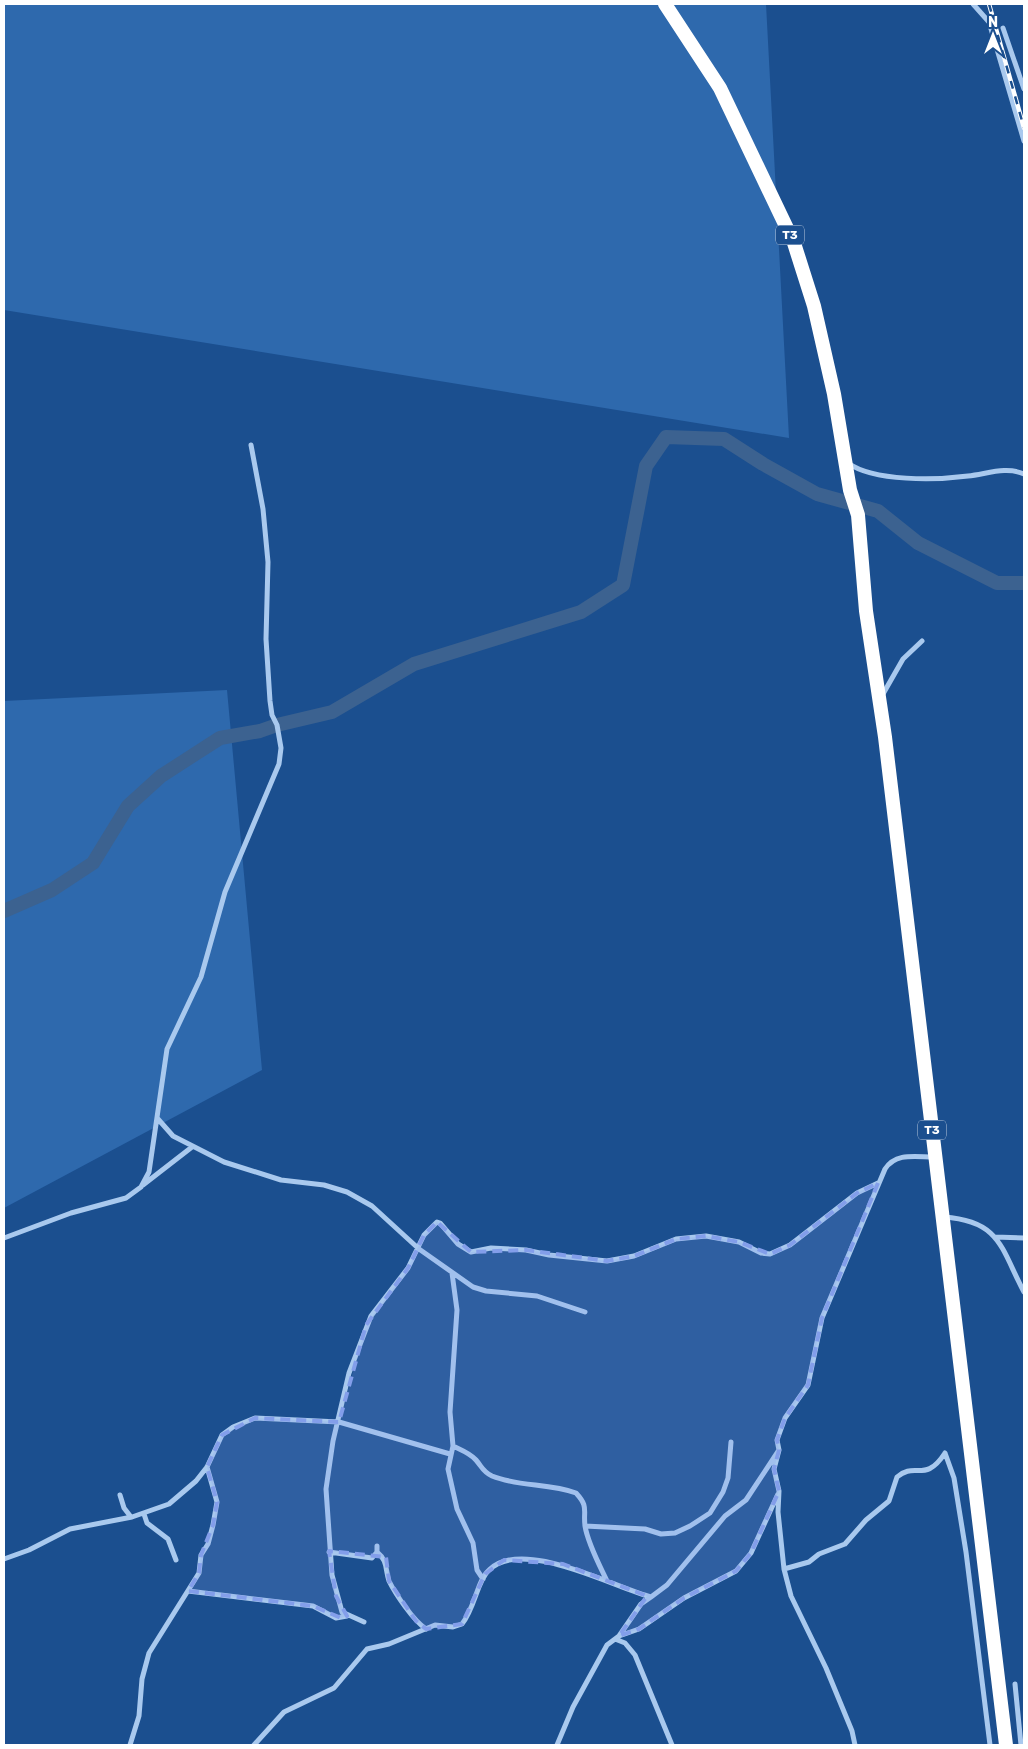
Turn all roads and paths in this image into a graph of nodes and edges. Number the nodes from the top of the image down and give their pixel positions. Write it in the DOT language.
graph roads {
  1 [pos="665,4"];
  2 [pos="974,4"];
  3 [pos="979,4"];
  4 [pos="1003,28"];
  5 [pos="1024,89"];
  6 [pos="1024,140"];
  7 [pos="251,445"];
  8 [pos="845,462"];
  9 [pos="1024,474"];
  10 [pos="922,641"];
  11 [pos="881,709"];
  12 [pos="158,1120"];
  13 [pos="192,1147"];
  14 [pos="934,1157"];
  15 [pos="878,1183"];
  16 [pos="141,1187"];
  17 [pos="941,1216"];
  18 [pos="995,1237"];
  19 [pos="4,1238"];
  20 [pos="1024,1238"];
  21 [pos="419,1249"];
  22 [pos="452,1273"];
  23 [pos="1024,1292"];
  24 [pos="585,1312"];
  25 [pos="339,1422"];
  26 [pos="732,1442"];
  27 [pos="453,1446"];
  28 [pos="779,1450"];
  29 [pos="450,1454"];
  30 [pos="207,1467"];
  31 [pos="779,1491"];
  32 [pos="120,1495"];
  33 [pos="144,1514"];
  34 [pos="131,1517"];
  35 [pos="585,1526"];
  36 [pos="329,1552"];
  37 [pos="4,1558"];
  38 [pos="176,1560"];
  39 [pos="784,1569"];
  40 [pos="482,1578"];
  41 [pos="607,1581"];
  42 [pos="188,1591"];
  43 [pos="651,1597"];
  44 [pos="347,1616"];
  45 [pos="364,1622"];
  46 [pos="426,1629"];
  47 [pos="617,1638"];
  48 [pos="1015,1684"];
  49 [pos="130,1745"];
  50 [pos="254,1745"];
  51 [pos="557,1745"];
  52 [pos="672,1745"];
  53 [pos="855,1745"];
  54 [pos="990,1745"];
  55 [pos="1006,1745"];
  56 [pos="1021,1745"];
  1 -- 8 [label="highway, T3"];
  2 -- 3 [label="street"];
  2 -- 6 [label="street"];
  4 -- 5 [label="street"];
  7 -- 12 [label="street"];
  8 -- 9 [label="street"];
  8 -- 11 [label="highway, T3"];
  10 -- 11 [label="street"];
  11 -- 14 [label="highway, T3"];
  12 -- 13 [label="street"];
  12 -- 16 [label="street"];
  13 -- 16 [label="street"];
  13 -- 21 [label="street"];
  14 -- 15 [label="street"];
  14 -- 17 [label="highway, T3"];
  15 -- 21 [label="street"];
  15 -- 28 [label="street"];
  16 -- 19 [label="street"];
  17 -- 18 [label="street"];
  17 -- 55 [label="highway, T3"];
  18 -- 20 [label="street"];
  18 -- 23 [label="street"];
  21 -- 22 [label="street"];
  21 -- 25 [label="street"];
  22 -- 24 [label="street"];
  22 -- 27 [label="street"];
  25 -- 29 [label="street"];
  25 -- 30 [label="street"];
  25 -- 36 [label="street"];
  26 -- 35 [label="street"];
  27 -- 29 [label="street"];
  27 -- 35 [label="street"];
  28 -- 31 [label="street"];
  28 -- 43 [label="street"];
  29 -- 40 [label="street"];
  30 -- 33 [label="street"];
  30 -- 42 [label="street"];
  31 -- 39 [label="street"];
  31 -- 47 [label="street"];
  32 -- 34 [label="street"];
  33 -- 34 [label="street"];
  33 -- 38 [label="street"];
  34 -- 37 [label="street"];
  35 -- 41 [label="street"];
  36 -- 44 [label="street"];
  36 -- 46 [label="street"];
  39 -- 53 [label="street"];
  39 -- 54 [label="street"];
  40 -- 41 [label="street"];
  40 -- 46 [label="street"];
  41 -- 43 [label="street"];
  42 -- 44 [label="street"];
  42 -- 49 [label="street"];
  43 -- 47 [label="street"];
  44 -- 45 [label="street"];
  46 -- 50 [label="street"];
  47 -- 51 [label="street"];
  47 -- 52 [label="street"];
  48 -- 56 [label="street"];
}
